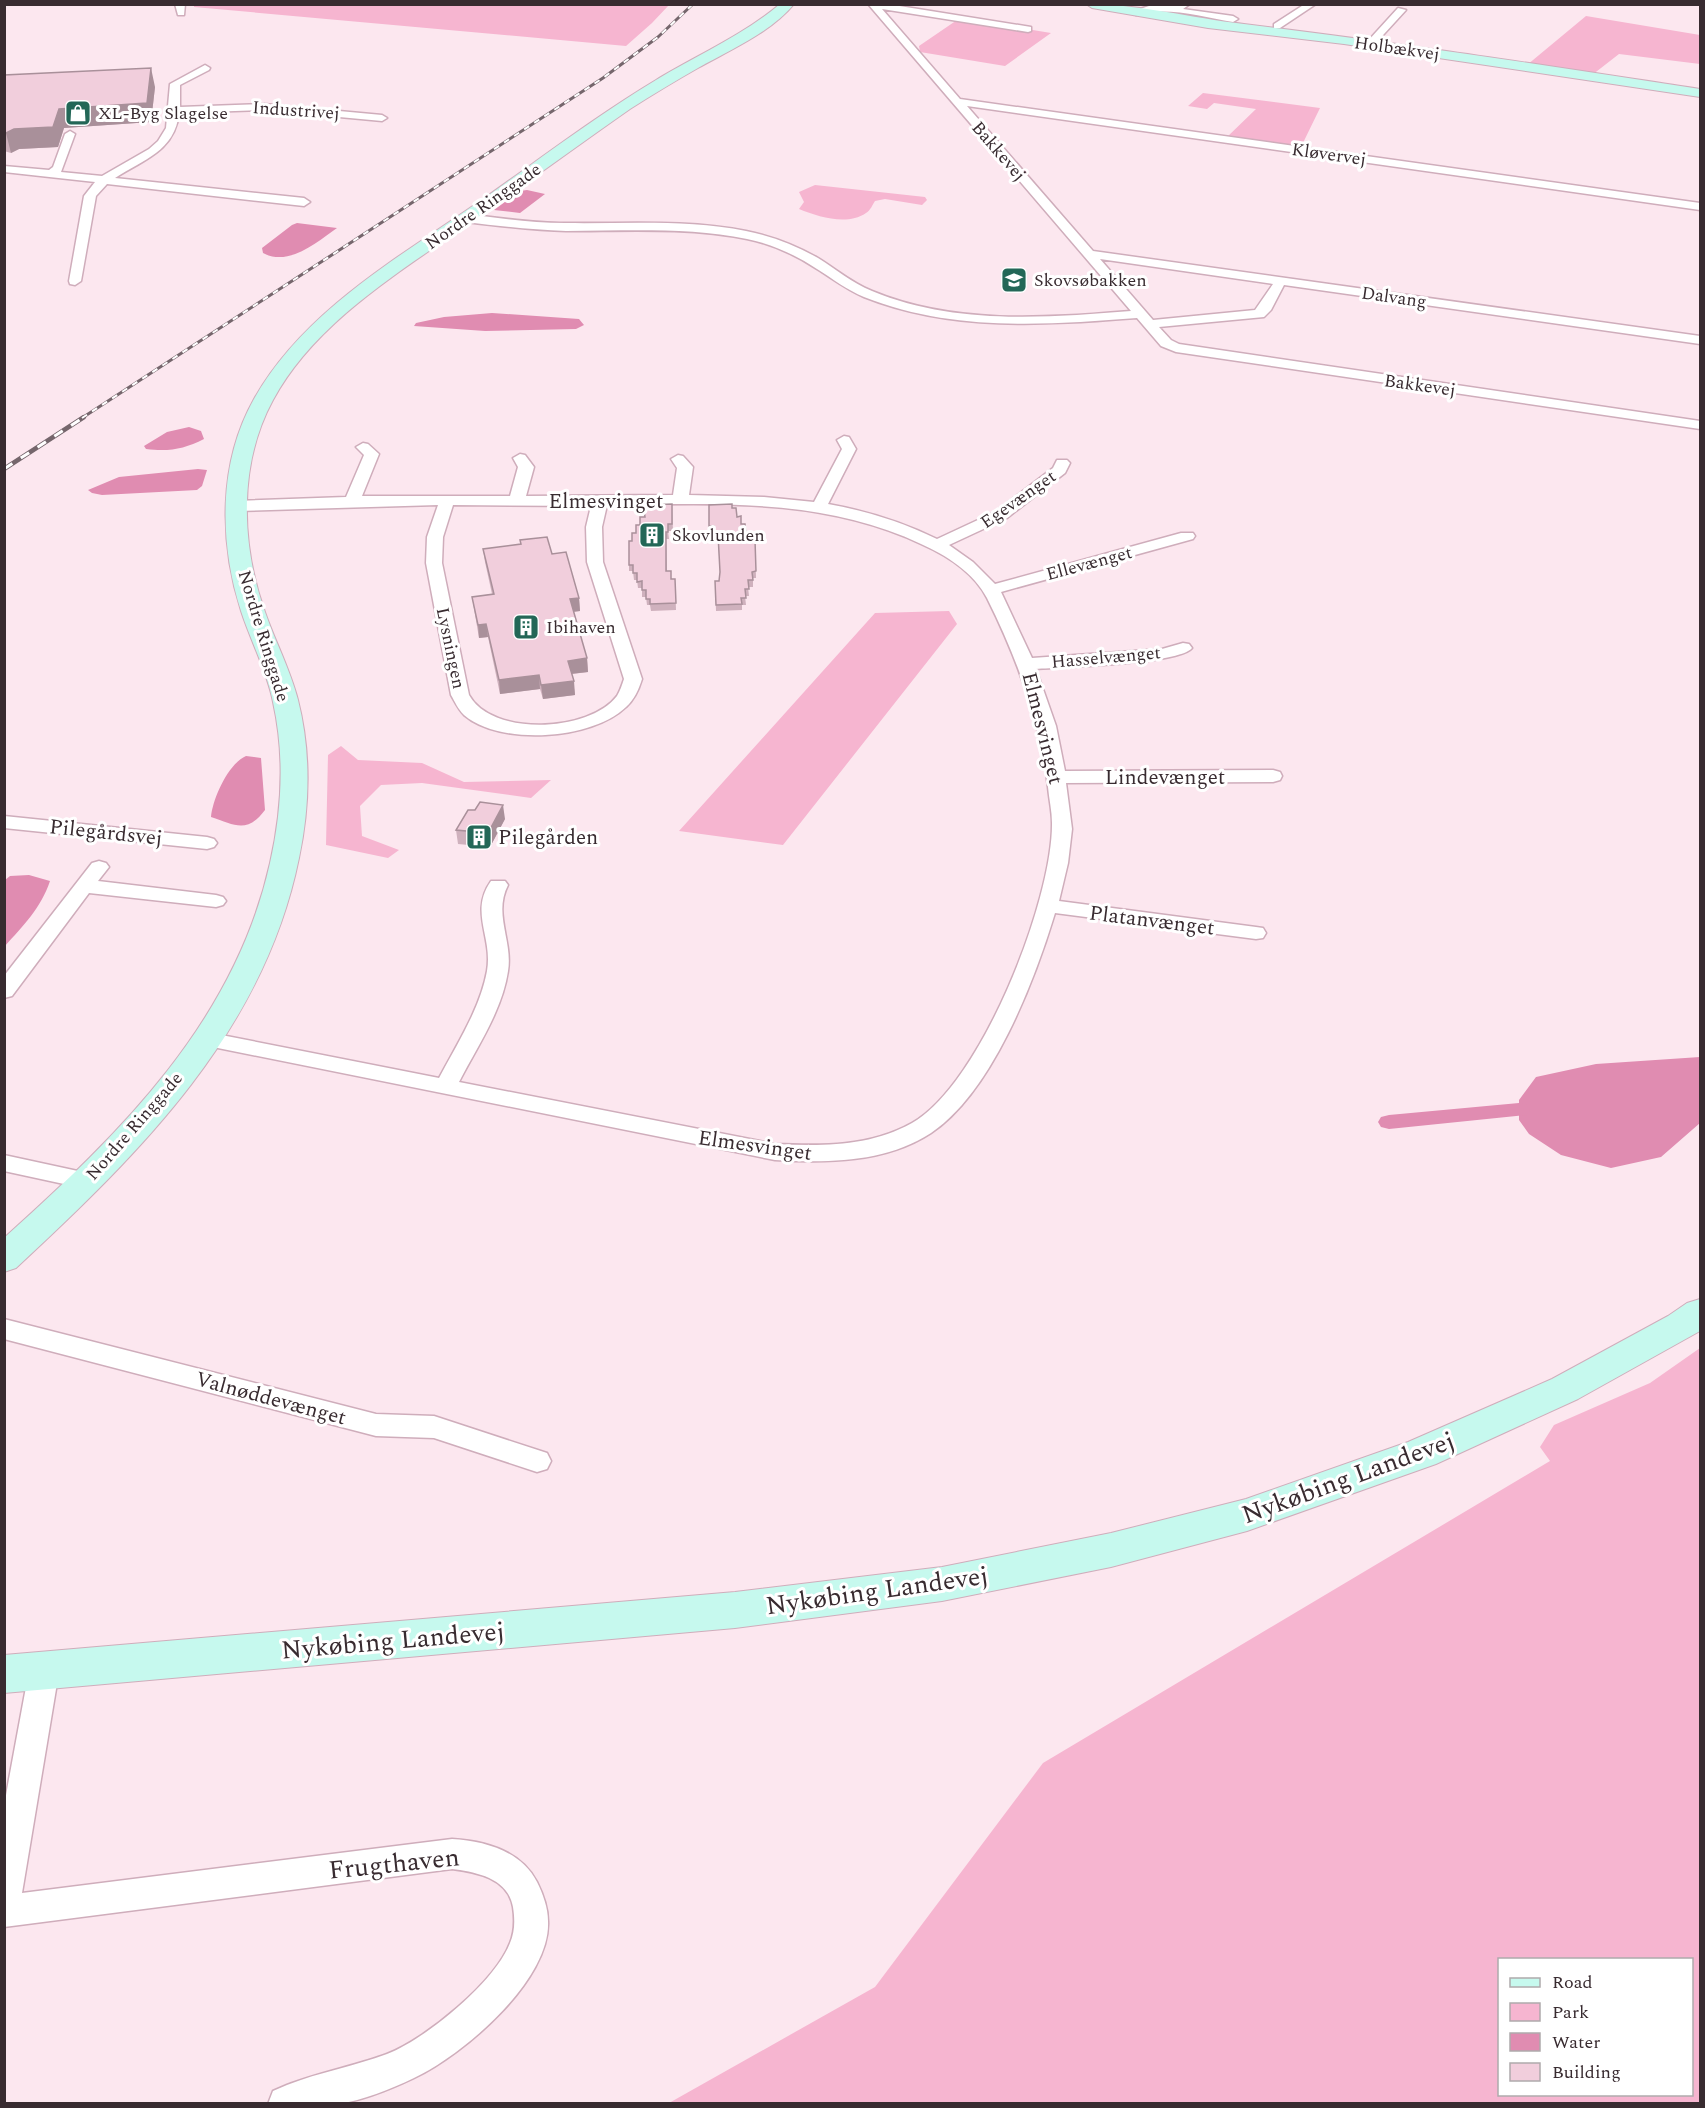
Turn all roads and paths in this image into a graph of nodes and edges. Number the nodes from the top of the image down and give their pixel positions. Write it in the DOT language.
graph roads {
  1 [pos="788,4"];
  2 [pos="1092,4"];
  3 [pos="1186,4"];
  4 [pos="1312,4"];
  5 [pos="872,5"];
  6 [pos="1140,8"];
  7 [pos="1174,10"];
  8 [pos="1401,10"];
  9 [pos="1233,19"];
  10 [pos="1264,24"];
  11 [pos="1276,26"];
  12 [pos="1290,28"];
  13 [pos="1028,29"];
  14 [pos="1370,44"];
  15 [pos="205,68"];
  16 [pos="1701,93"];
  17 [pos="957,102"];
  18 [pos="174,110"];
  19 [pos="382,118"];
  20 [pos="70,134"];
  21 [pos="4,169"];
  22 [pos="51,174"];
  23 [pos="102,180"];
  24 [pos="304,202"];
  25 [pos="1701,206"];
  26 [pos="466,218"];
  27 [pos="1088,254"];
  28 [pos="75,281"];
  29 [pos="1278,286"];
  30 [pos="1146,319"];
  31 [pos="1701,340"];
  32 [pos="1701,425"];
  33 [pos="844,440"];
  34 [pos="363,447"];
  35 [pos="519,458"];
  36 [pos="678,459"];
  37 [pos="1062,463"];
  38 [pos="447,500"];
  39 [pos="517,500"];
  40 [pos="600,501"];
  41 [pos="680,501"];
  42 [pos="352,502"];
  43 [pos="236,506"];
  44 [pos="819,507"];
  45 [pos="1187,536"];
  46 [pos="937,545"];
  47 [pos="991,590"];
  48 [pos="1183,648"];
  49 [pos="1027,664"];
  50 [pos="1274,776"];
  51 [pos="1057,777"];
  52 [pos="4,822"];
  53 [pos="207,843"];
  54 [pos="99,867"];
  55 [pos="498,885"];
  56 [pos="84,886"];
  57 [pos="216,900"];
  58 [pos="1048,906"];
  59 [pos="1256,933"];
  60 [pos="4,991"];
  61 [pos="206,1039"];
  62 [pos="445,1087"];
  63 [pos="4,1163"];
  64 [pos="87,1180"];
  65 [pos="4,1259"];
  66 [pos="1701,1313"];
  67 [pos="4,1329"];
  68 [pos="537,1461"];
  69 [pos="24,1672"];
  70 [pos="4,1901"];
  71 [pos="4,1911"];
  72 [pos="286,2103"];
  1 -- 26 [label="street, Nordre Ringgade"];
  2 -- 6 [label="street, Holbækvej"];
  3 -- 7 [label="street"];
  4 -- 11 [label="street"];
  5 -- 13 [label="street"];
  5 -- 17 [label="street, Bakkevej"];
  6 -- 7 [label="street"];
  6 -- 14 [label="street, Holbækvej"];
  7 -- 9 [label="street"];
  8 -- 14 [label="street"];
  10 -- 11 [label="street"];
  11 -- 12 [label="street"];
  14 -- 16 [label="street, Holbækvej"];
  15 -- 18 [label="street"];
  17 -- 25 [label="street, Kløvervej"];
  17 -- 27 [label="street, Bakkevej"];
  18 -- 19 [label="street, Industrivej"];
  18 -- 23 [label="street"];
  20 -- 22 [label="street"];
  21 -- 22 [label="street"];
  22 -- 23 [label="street"];
  23 -- 24 [label="street"];
  23 -- 28 [label="street"];
  26 -- 30 [label="street"];
  26 -- 43 [label="street, Nordre Ringgade"];
  27 -- 30 [label="street, Bakkevej"];
  27 -- 31 [label="street, Dalvang"];
  29 -- 30 [label="street"];
  30 -- 32 [label="street, Bakkevej"];
  33 -- 44 [label="street"];
  34 -- 42 [label="street"];
  35 -- 39 [label="street"];
  36 -- 41 [label="street"];
  37 -- 46 [label="street, Egevænget"];
  38 -- 39 [label="street, Elmesvinget"];
  38 -- 40 [label="street, Lysningen"];
  38 -- 42 [label="street, Elmesvinget"];
  39 -- 40 [label="street, Elmesvinget"];
  40 -- 41 [label="street, Elmesvinget"];
  41 -- 44 [label="street, Elmesvinget"];
  42 -- 43 [label="street, Elmesvinget"];
  43 -- 61 [label="street, Nordre Ringgade"];
  44 -- 46 [label="street, Elmesvinget"];
  45 -- 47 [label="street, Ellevænget"];
  46 -- 47 [label="street, Elmesvinget"];
  47 -- 49 [label="street, Elmesvinget"];
  48 -- 49 [label="street, Hasselvænget"];
  49 -- 51 [label="street, Elmesvinget"];
  50 -- 51 [label="street, Lindevænget"];
  51 -- 58 [label="street, Elmesvinget"];
  52 -- 53 [label="street, Pilegårdsvej"];
  54 -- 56 [label="street"];
  55 -- 62 [label="street"];
  56 -- 57 [label="street"];
  56 -- 60 [label="street"];
  58 -- 59 [label="street, Platanvænget"];
  58 -- 62 [label="street, Elmesvinget"];
  61 -- 62 [label="street, Elmesvinget"];
  61 -- 64 [label="street, Nordre Ringgade"];
  63 -- 64 [label="street"];
  64 -- 65 [label="street, Nordre Ringgade"];
  66 -- 69 [label="street, Nykøbing Landevej"];
  67 -- 68 [label="street, Valnøddevænget"];
  69 -- 70 [label="street"];
  71 -- 72 [label="street, Frugthaven"];
}
